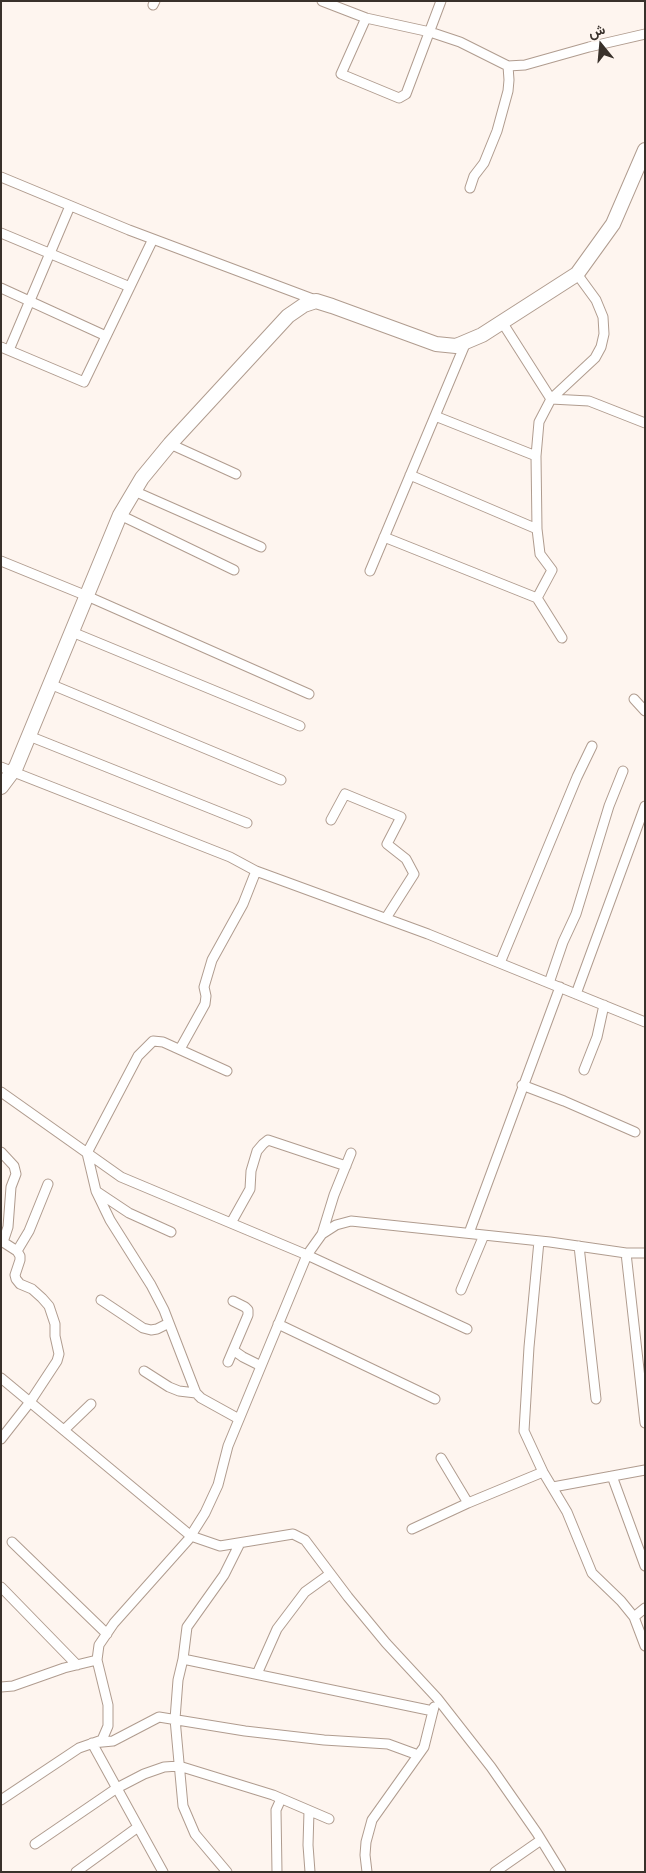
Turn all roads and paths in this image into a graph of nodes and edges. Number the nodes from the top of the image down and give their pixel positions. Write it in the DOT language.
graph roads {
  1 [pos="322,1"];
  2 [pos="441,1"];
  3 [pos="366,18"];
  4 [pos="430,32"];
  5 [pos="645,34"];
  6 [pos="508,66"];
  7 [pos="645,150"];
  8 [pos="1,177"];
  9 [pos="470,188"];
  10 [pos="70,206"];
  11 [pos="1,233"];
  12 [pos="153,239"];
  13 [pos="50,254"];
  14 [pos="576,274"];
  15 [pos="130,287"];
  16 [pos="1,288"];
  17 [pos="30,301"];
  18 [pos="324,304"];
  19 [pos="502,322"];
  20 [pos="106,336"];
  21 [pos="466,342"];
  22 [pos="5,349"];
  23 [pos="551,398"];
  24 [pos="435,416"];
  25 [pos="645,423"];
  26 [pos="170,444"];
  27 [pos="536,456"];
  28 [pos="236,474"];
  29 [pos="410,475"];
  30 [pos="134,491"];
  31 [pos="120,516"];
  32 [pos="537,529"];
  33 [pos="384,537"];
  34 [pos="262,548"];
  35 [pos="2,561"];
  36 [pos="234,570"];
  37 [pos="370,571"];
  38 [pos="86,596"];
  39 [pos="537,598"];
  40 [pos="72,632"];
  41 [pos="562,638"];
  42 [pos="50,684"];
  43 [pos="309,694"];
  44 [pos="634,700"];
  45 [pos="645,711"];
  46 [pos="300,726"];
  47 [pos="28,736"];
  48 [pos="592,746"];
  49 [pos="7,769"];
  50 [pos="623,771"];
  51 [pos="281,780"];
  52 [pos="1,787"];
  53 [pos="645,806"];
  54 [pos="331,820"];
  55 [pos="247,823"];
  56 [pos="256,871"];
  57 [pos="386,918"];
  58 [pos="500,963"];
  59 [pos="549,983"];
  60 [pos="560,987"];
  61 [pos="576,994"];
  62 [pos="604,1005"];
  63 [pos="645,1022"];
  64 [pos="180,1049"];
  65 [pos="227,1070"];
  66 [pos="584,1070"];
  67 [pos="522,1085"];
  68 [pos="1,1092"];
  69 [pos="635,1132"];
  70 [pos="1,1152"];
  71 [pos="87,1153"];
  72 [pos="351,1153"];
  73 [pos="346,1166"];
  74 [pos="48,1184"];
  75 [pos="96,1190"];
  76 [pos="231,1223"];
  77 [pos="171,1232"];
  78 [pos="468,1233"];
  79 [pos="322,1234"];
  80 [pos="484,1235"];
  81 [pos="539,1241"];
  82 [pos="2,1242"];
  83 [pos="578,1246"];
  84 [pos="17,1251"];
  85 [pos="626,1253"];
  86 [pos="645,1253"];
  87 [pos="307,1255"];
  88 [pos="461,1290"];
  89 [pos="101,1300"];
  90 [pos="233,1301"];
  91 [pos="169,1324"];
  92 [pos="278,1324"];
  93 [pos="467,1329"];
  94 [pos="233,1350"];
  95 [pos="228,1362"];
  96 [pos="261,1366"];
  97 [pos="144,1371"];
  98 [pos="1,1378"];
  99 [pos="196,1393"];
  100 [pos="435,1399"];
  101 [pos="596,1399"];
  102 [pos="30,1402"];
  103 [pos="91,1404"];
  104 [pos="239,1419"];
  105 [pos="645,1423"];
  106 [pos="64,1430"];
  107 [pos="1,1440"];
  108 [pos="441,1458"];
  109 [pos="645,1470"];
  110 [pos="543,1472"];
  111 [pos="612,1476"];
  112 [pos="553,1487"];
  113 [pos="468,1502"];
  114 [pos="412,1529"];
  115 [pos="191,1536"];
  116 [pos="12,1542"];
  117 [pos="240,1543"];
  118 [pos="645,1566"];
  119 [pos="330,1574"];
  120 [pos="1,1587"];
  121 [pos="645,1608"];
  122 [pos="634,1617"];
  123 [pos="106,1634"];
  124 [pos="645,1646"];
  125 [pos="183,1659"];
  126 [pos="97,1660"];
  127 [pos="77,1665"];
  128 [pos="258,1674"];
  129 [pos="1,1687"];
  130 [pos="437,1698"];
  131 [pos="433,1712"];
  132 [pos="176,1719"];
  133 [pos="92,1743"];
  134 [pos="418,1755"];
  135 [pos="180,1766"];
  136 [pos="117,1788"];
  137 [pos="281,1799"];
  138 [pos="1,1800"];
  139 [pos="309,1811"];
  140 [pos="329,1819"];
  141 [pos="138,1827"];
  142 [pos="541,1840"];
  143 [pos="35,1844"];
  144 [pos="225,1871"];
  145 [pos="76,1872"];
  146 [pos="163,1872"];
  147 [pos="277,1872"];
  148 [pos="310,1872"];
  149 [pos="367,1872"];
  150 [pos="494,1872"];
  151 [pos="561,1872"];
  1 -- 3 [label="street"];
  2 -- 4 [label="street"];
  3 -- 4 [label="street"];
  3 -- 4 [label="street"];
  4 -- 6 [label="street"];
  5 -- 6 [label="street"];
  6 -- 9 [label="street"];
  7 -- 14 [label="street"];
  8 -- 10 [label="street"];
  10 -- 12 [label="street"];
  10 -- 13 [label="street"];
  11 -- 13 [label="street"];
  12 -- 15 [label="street"];
  12 -- 18 [label="street"];
  13 -- 15 [label="street"];
  13 -- 17 [label="street"];
  14 -- 19 [label="street"];
  14 -- 23 [label="street"];
  15 -- 20 [label="street"];
  16 -- 17 [label="street"];
  17 -- 20 [label="street"];
  17 -- 22 [label="street"];
  18 -- 21 [label="street"];
  18 -- 26 [label="street"];
  19 -- 21 [label="street"];
  19 -- 23 [label="street"];
  20 -- 22 [label="street"];
  21 -- 24 [label="street"];
  23 -- 25 [label="street"];
  23 -- 27 [label="street"];
  24 -- 27 [label="street"];
  24 -- 29 [label="street"];
  26 -- 28 [label="street"];
  26 -- 30 [label="street"];
  27 -- 32 [label="street"];
  29 -- 32 [label="street"];
  29 -- 33 [label="street"];
  30 -- 31 [label="street"];
  30 -- 34 [label="street"];
  31 -- 36 [label="street"];
  31 -- 38 [label="street"];
  32 -- 39 [label="street"];
  33 -- 37 [label="street"];
  33 -- 39 [label="street"];
  35 -- 38 [label="street"];
  38 -- 40 [label="street"];
  38 -- 43 [label="street"];
  39 -- 41 [label="street"];
  40 -- 42 [label="street"];
  40 -- 46 [label="street"];
  42 -- 47 [label="street"];
  42 -- 51 [label="street"];
  44 -- 45 [label="street"];
  47 -- 49 [label="street"];
  47 -- 55 [label="street"];
  48 -- 58 [label="street"];
  49 -- 52 [label="street"];
  49 -- 56 [label="street"];
  50 -- 59 [label="street"];
  53 -- 61 [label="street"];
  54 -- 57 [label="street"];
  56 -- 57 [label="street"];
  56 -- 64 [label="street"];
  57 -- 58 [label="street"];
  58 -- 59 [label="street"];
  59 -- 60 [label="street"];
  60 -- 61 [label="street"];
  60 -- 67 [label="street"];
  61 -- 62 [label="street"];
  62 -- 63 [label="street"];
  62 -- 66 [label="street"];
  64 -- 65 [label="street"];
  64 -- 71 [label="street"];
  67 -- 69 [label="street"];
  67 -- 78 [label="street"];
  68 -- 71 [label="street"];
  70 -- 82 [label="street"];
  71 -- 75 [label="street"];
  71 -- 76 [label="street"];
  72 -- 73 [label="street"];
  73 -- 76 [label="street"];
  73 -- 79 [label="street"];
  74 -- 84 [label="street"];
  75 -- 77 [label="street"];
  75 -- 91 [label="street"];
  76 -- 87 [label="street"];
  78 -- 79 [label="street"];
  78 -- 80 [label="street"];
  79 -- 87 [label="street"];
  80 -- 81 [label="street"];
  80 -- 88 [label="street"];
  81 -- 83 [label="street"];
  81 -- 110 [label="street"];
  82 -- 84 [label="street"];
  83 -- 85 [label="street"];
  83 -- 101 [label="street"];
  84 -- 102 [label="street"];
  85 -- 86 [label="street"];
  85 -- 105 [label="street"];
  87 -- 92 [label="street"];
  87 -- 93 [label="street"];
  89 -- 91 [label="street"];
  90 -- 94 [label="street"];
  91 -- 99 [label="street"];
  92 -- 96 [label="street"];
  92 -- 100 [label="street"];
  94 -- 95 [label="street"];
  94 -- 96 [label="street"];
  96 -- 104 [label="street"];
  97 -- 99 [label="street"];
  98 -- 102 [label="street"];
  99 -- 104 [label="street"];
  102 -- 106 [label="street"];
  102 -- 107 [label="street"];
  103 -- 106 [label="street"];
  104 -- 115 [label="street"];
  106 -- 115 [label="street"];
  108 -- 113 [label="street"];
  109 -- 111 [label="street"];
  110 -- 112 [label="street"];
  110 -- 113 [label="street"];
  111 -- 112 [label="street"];
  111 -- 118 [label="street"];
  112 -- 122 [label="street"];
  113 -- 114 [label="street"];
  115 -- 117 [label="street"];
  115 -- 123 [label="street"];
  116 -- 123 [label="street"];
  117 -- 119 [label="street"];
  117 -- 125 [label="street"];
  119 -- 128 [label="street"];
  119 -- 130 [label="street"];
  120 -- 127 [label="street"];
  121 -- 122 [label="street"];
  122 -- 124 [label="street"];
  123 -- 126 [label="street"];
  125 -- 128 [label="street"];
  125 -- 132 [label="street"];
  126 -- 127 [label="street"];
  126 -- 133 [label="street"];
  127 -- 129 [label="street"];
  128 -- 131 [label="street"];
  130 -- 131 [label="street"];
  130 -- 142 [label="street"];
  131 -- 134 [label="street"];
  132 -- 133 [label="street"];
  132 -- 134 [label="street"];
  132 -- 135 [label="street"];
  133 -- 136 [label="street"];
  133 -- 138 [label="street"];
  134 -- 149 [label="street"];
  135 -- 136 [label="street"];
  135 -- 137 [label="street"];
  135 -- 144 [label="street"];
  136 -- 141 [label="street"];
  136 -- 143 [label="street"];
  137 -- 139 [label="street"];
  137 -- 147 [label="street"];
  139 -- 140 [label="street"];
  139 -- 148 [label="street"];
  141 -- 145 [label="street"];
  141 -- 146 [label="street"];
  142 -- 150 [label="street"];
  142 -- 151 [label="street"];
}
